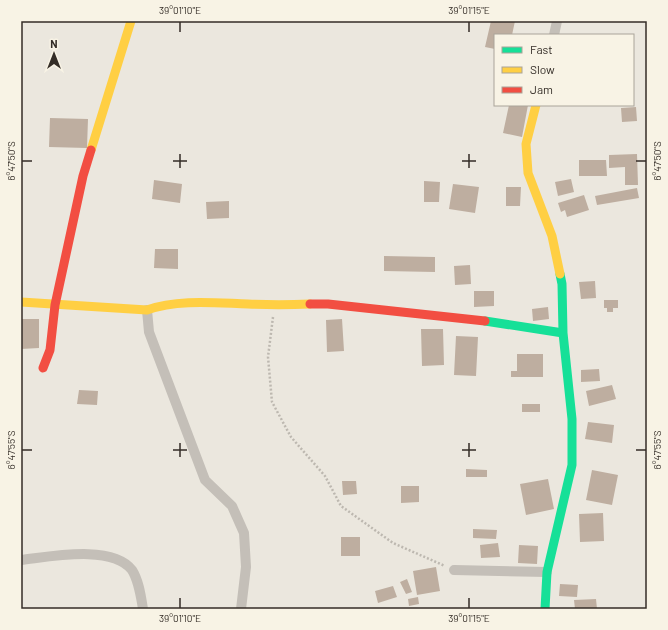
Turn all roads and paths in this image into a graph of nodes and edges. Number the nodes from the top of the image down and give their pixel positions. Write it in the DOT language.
graph roads {
  1 [pos="131,21"];
  2 [pos="557,21"];
  3 [pos="554,34"];
  4 [pos="536,106"];
  5 [pos="21,302"];
  6 [pos="54,305"];
  7 [pos="275,305"];
  8 [pos="146,310"];
  9 [pos="563,333"];
  10 [pos="43,368"];
  11 [pos="21,560"];
  12 [pos="454,570"];
  13 [pos="547,572"];
  14 [pos="143,609"];
  15 [pos="241,609"];
  16 [pos="545,609"];
  1 -- 6 [label="street"];
  2 -- 3 [label="street"];
  4 -- 9 [label="street"];
  5 -- 6 [label="street"];
  6 -- 8 [label="street"];
  6 -- 10 [label="street"];
  7 -- 8 [label="street"];
  7 -- 9 [label="street"];
  7 -- 12 [label="path"];
  8 -- 15 [label="street"];
  9 -- 13 [label="street"];
  11 -- 14 [label="street"];
  12 -- 13 [label="street"];
  13 -- 16 [label="street"];
}
